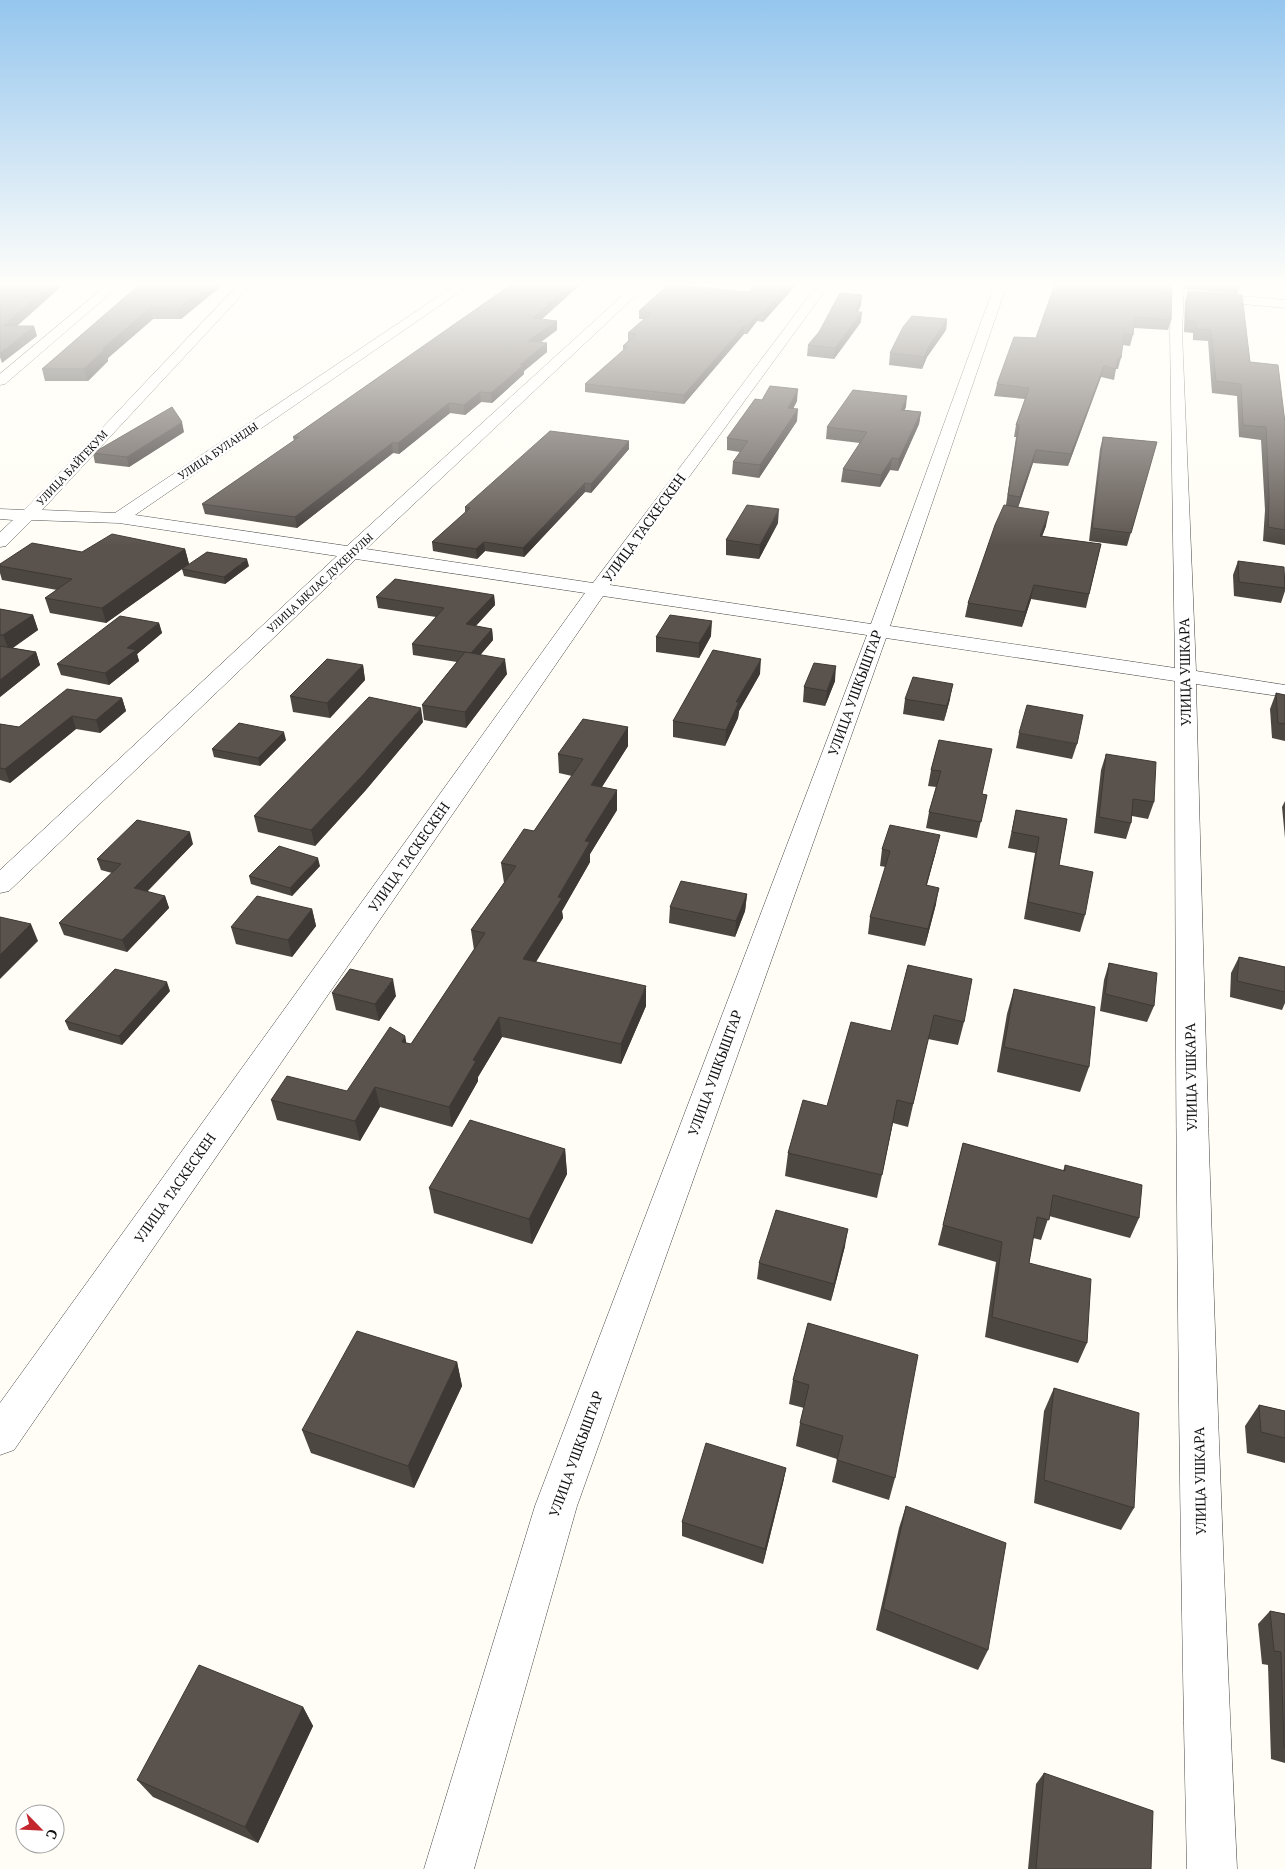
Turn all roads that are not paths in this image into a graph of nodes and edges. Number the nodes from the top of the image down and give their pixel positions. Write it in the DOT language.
graph roads {
  1 [pos="12,371"];
  2 [pos="164,371"];
  3 [pos="336,371"];
  4 [pos="548,371"];
  5 [pos="759,371"];
  6 [pos="970,371"];
  7 [pos="1177,371"];
  8 [pos="0,381"];
  9 [pos="0,514"];
  10 [pos="28,515"];
  11 [pos="119,518"];
  12 [pos="0,542"];
  13 [pos="352,552"];
  14 [pos="599,587"];
  15 [pos="878,630"];
  16 [pos="1185,675"];
  17 [pos="1285,691"];
  18 [pos="0,885"];
  19 [pos="0,1436"];
  20 [pos="449,1869"];
  21 [pos="1212,1869"];
  1 -- 8 [label="street"];
  2 -- 10 [label="street, УЛИЦА БАЙГЕКУМ"];
  3 -- 11 [label="street, УЛИЦА БУЛАНДЫ"];
  4 -- 13 [label="street, УЛИЦА ЫКЛАС ДУКЕНУЛЫ"];
  5 -- 14 [label="street, УЛИЦА ТАСКЕСКЕН"];
  6 -- 15 [label="street, УЛИЦА УШКЫШТАР"];
  7 -- 16 [label="street, УЛИЦА УШКАРА"];
  9 -- 10 [label="street"];
  10 -- 11 [label="street"];
  10 -- 12 [label="street, УЛИЦА БАЙГЕКУМ"];
  11 -- 13 [label="street"];
  13 -- 14 [label="street"];
  13 -- 18 [label="street, УЛИЦА ЫКЛАС ДУКЕНУЛЫ"];
  14 -- 15 [label="street"];
  14 -- 19 [label="street, УЛИЦА ТАСКЕСКЕН"];
  15 -- 16 [label="street"];
  15 -- 20 [label="street, УЛИЦА УШКЫШТАР"];
  16 -- 17 [label="street"];
  16 -- 21 [label="street, УЛИЦА УШКАРА"];
}
